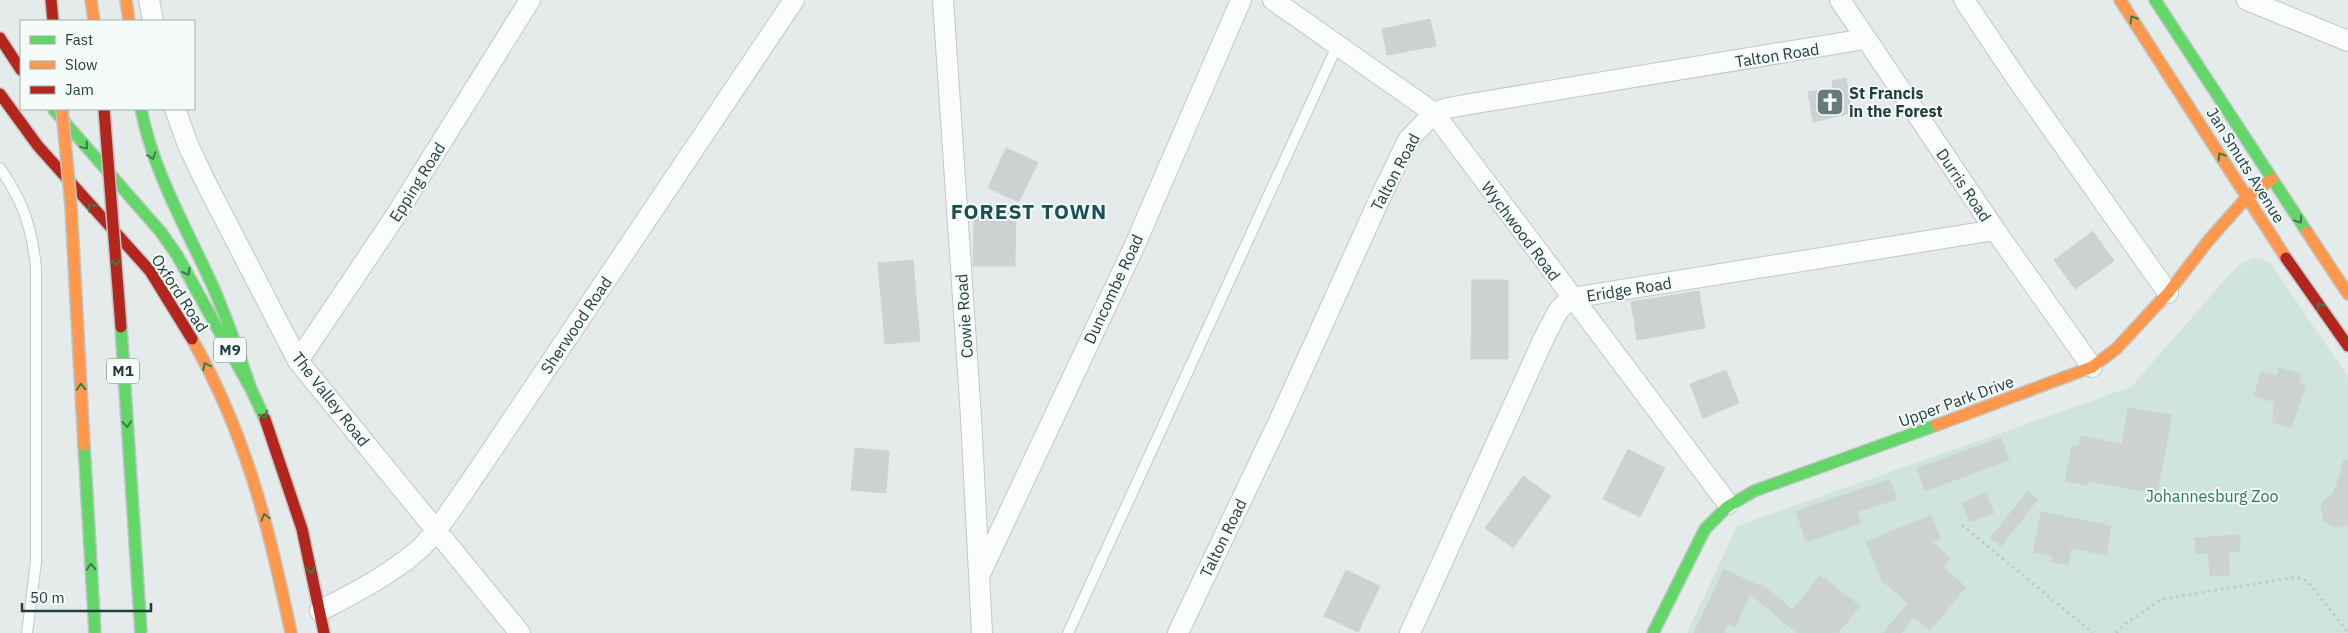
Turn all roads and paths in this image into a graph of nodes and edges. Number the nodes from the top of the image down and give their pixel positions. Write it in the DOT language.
graph roads {
  1 [pos="51,0"];
  2 [pos="91,0"];
  3 [pos="126,0"];
  4 [pos="150,0"];
  5 [pos="530,0"];
  6 [pos="794,0"];
  7 [pos="943,0"];
  8 [pos="1241,0"];
  9 [pos="1273,0"];
  10 [pos="1840,0"];
  11 [pos="1964,0"];
  12 [pos="2120,0"];
  13 [pos="2155,0"];
  14 [pos="2247,0"];
  15 [pos="53,20"];
  16 [pos="94,20"];
  17 [pos="129,20"];
  18 [pos="153,20"];
  19 [pos="0,38"];
  20 [pos="1865,39"];
  21 [pos="2348,41"];
  22 [pos="1338,46"];
  23 [pos="20,68"];
  24 [pos="0,94"];
  25 [pos="54,110"];
  26 [pos="62,110"];
  27 [pos="104,110"];
  28 [pos="140,110"];
  29 [pos="175,110"];
  30 [pos="1434,114"];
  31 [pos="0,168"];
  32 [pos="2272,179"];
  33 [pos="2247,197"];
  34 [pos="1995,230"];
  35 [pos="2233,234"];
  36 [pos="2254,234"];
  37 [pos="2208,241"];
  38 [pos="2274,241"];
  39 [pos="2168,293"];
  40 [pos="2348,294"];
  41 [pos="1571,298"];
  42 [pos="2348,346"];
  43 [pos="298,361"];
  44 [pos="2092,367"];
  45 [pos="251,389"];
  46 [pos="1728,504"];
  47 [pos="1962,525"];
  48 [pos="436,529"];
  49 [pos="979,576"];
  50 [pos="320,611"];
  51 [pos="2348,632"];
  52 [pos="27,633"];
  53 [pos="95,633"];
  54 [pos="141,633"];
  55 [pos="290,633"];
  56 [pos="324,633"];
  57 [pos="520,633"];
  58 [pos="982,633"];
  59 [pos="1068,633"];
  60 [pos="1178,633"];
  61 [pos="1410,633"];
  62 [pos="1653,633"];
  63 [pos="2093,633"];
  64 [pos="2116,633"];
  1 -- 15 [label="main road"];
  2 -- 16 [label="main road"];
  3 -- 17 [label="main road"];
  4 -- 18 [label="street"];
  5 -- 43 [label="street, Epping Road"];
  6 -- 48 [label="street, Sherwood Road"];
  7 -- 49 [label="street, Cowie Road"];
  8 -- 49 [label="street, Duncombe Road"];
  9 -- 22 [label="street, Wychwood Road"];
  10 -- 20 [label="street, Durris Road"];
  11 -- 39 [label="street"];
  33 -- 12 [label="main road, Jan Smuts Avenue, one-way"];
  13 -- 32 [label="main road, Jan Smuts Avenue"];
  14 -- 21 [label="street"];
  19 -- 23 [label="main road"];
  20 -- 30 [label="street, Talton Road"];
  20 -- 34 [label="street, Durris Road"];
  22 -- 30 [label="street, Wychwood Road"];
  22 -- 59 [label="lane"];
  55 -- 24 [label="main road, Oxford Road / M9, one-way"];
  25 -- 45 [label="main road, Oxford Road / M9, one-way"];
  53 -- 26 [label="main road, one-way, bridge"];
  27 -- 54 [label="main road, M1, one-way, bridge"];
  28 -- 45 [label="main road, one-way"];
  29 -- 43 [label="street, The Valley Road"];
  30 -- 41 [label="street, Wychwood Road"];
  30 -- 60 [label="street, Talton Road"];
  31 -- 52 [label="lane"];
  32 -- 33 [label="main road, Upper Park Drive"];
  32 -- 40 [label="main road, Jan Smuts Avenue, one-way"];
  33 -- 37 [label="main road, Upper Park Drive"];
  33 -- 38 [label="main road, Jan Smuts Avenue"];
  34 -- 41 [label="street, Eridge Road"];
  34 -- 44 [label="street, Durris Road"];
  35 -- 37 [label="main road"];
  36 -- 38 [label="main road"];
  37 -- 39 [label="main road, Upper Park Drive"];
  42 -- 38 [label="main road, Jan Smuts Avenue, one-way"];
  39 -- 44 [label="main road, Upper Park Drive"];
  41 -- 46 [label="street, Wychwood Road"];
  41 -- 61 [label="street, Eridge Road"];
  43 -- 48 [label="street, The Valley Road"];
  44 -- 46 [label="main road, Upper Park Drive"];
  45 -- 50 [label="main road, Oxford Road / M9, one-way"];
  46 -- 62 [label="main road, Upper Park Drive"];
  47 -- 63 [label="path"];
  48 -- 50 [label="street, Sherwood Road"];
  48 -- 57 [label="street, The Valley Road"];
  49 -- 58 [label="street, Cowie Road"];
  50 -- 56 [label="main road, Oxford Road / M9"];
  51 -- 64 [label="path"];
}
